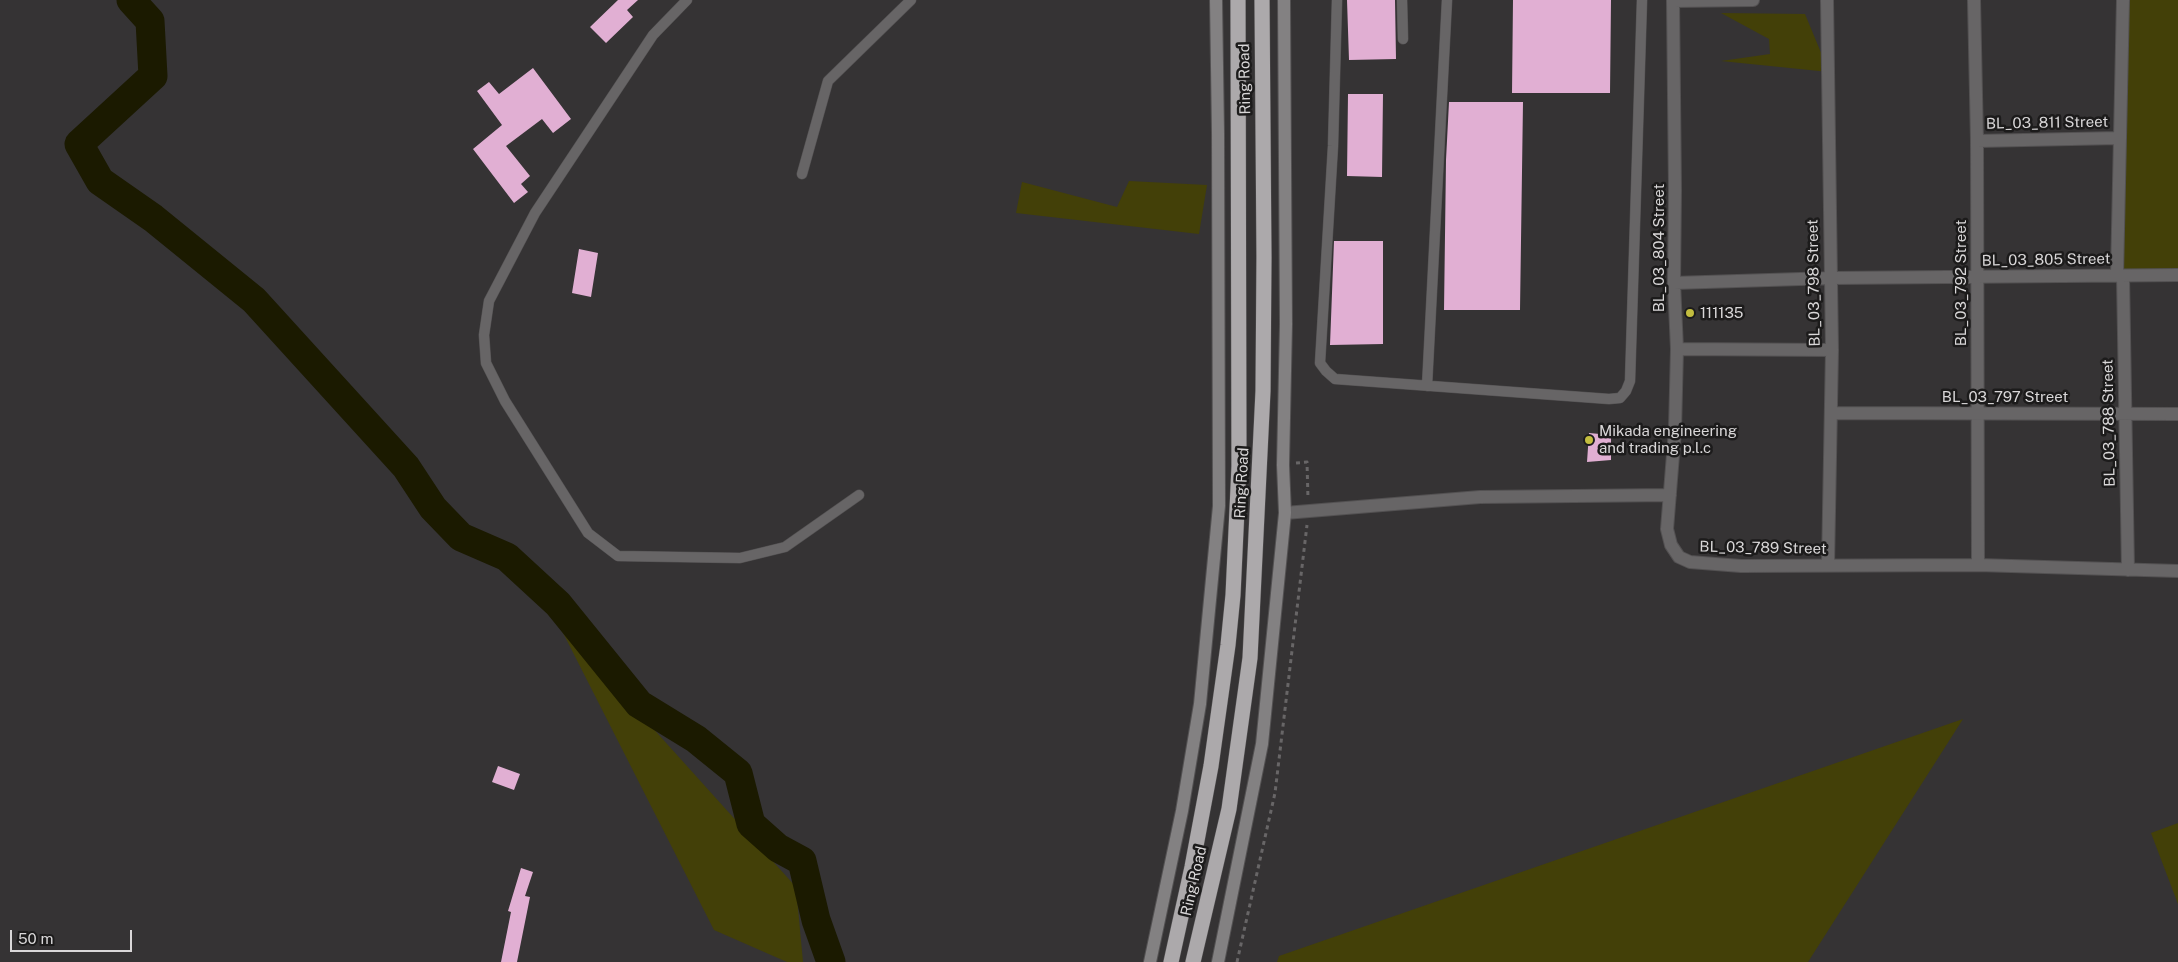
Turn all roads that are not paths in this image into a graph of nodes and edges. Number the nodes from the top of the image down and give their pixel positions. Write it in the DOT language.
graph roads {
  1 [pos="687,0"];
  2 [pos="912,0"];
  3 [pos="1216,0"];
  4 [pos="1238,0"];
  5 [pos="1262,0"];
  6 [pos="1284,0"];
  7 [pos="1337,0"];
  8 [pos="1402,0"];
  9 [pos="1447,0"];
  10 [pos="1642,0"];
  11 [pos="1673,0"];
  12 [pos="1753,0"];
  13 [pos="1827,0"];
  14 [pos="1974,0"];
  15 [pos="2123,0"];
  16 [pos="1403,39"];
  17 [pos="2118,138"];
  18 [pos="1977,141"];
  19 [pos="802,174"];
  20 [pos="2120,275"];
  21 [pos="2178,275"];
  22 [pos="1976,277"];
  23 [pos="1832,278"];
  24 [pos="1674,283"];
  25 [pos="1676,349"];
  26 [pos="1832,350"];
  27 [pos="1427,386"];
  28 [pos="1977,412"];
  29 [pos="1831,413"];
  30 [pos="2124,414"];
  31 [pos="2178,414"];
  32 [pos="859,495"];
  33 [pos="1670,495"];
  34 [pos="1285,513"];
  35 [pos="1828,565"];
  36 [pos="1978,565"];
  37 [pos="2128,570"];
  38 [pos="2178,571"];
  39 [pos="1150,962"];
  40 [pos="1171,962"];
  41 [pos="1193,962"];
  42 [pos="1218,962"];
  1 -- 32 [label="lane"];
  2 -- 19 [label="lane"];
  3 -- 39 [label="street, Ring Road"];
  4 -- 40 [label="highway, Ring Road"];
  5 -- 41 [label="highway, Ring Road"];
  6 -- 34 [label="street"];
  7 -- 27 [label="lane"];
  8 -- 16 [label="lane"];
  9 -- 27 [label="lane"];
  10 -- 27 [label="lane"];
  11 -- 12 [label="street"];
  11 -- 24 [label="street, BL_03_804 Street"];
  13 -- 23 [label="street, BL_03_798 Street"];
  14 -- 18 [label="street, BL_03_792 Street"];
  15 -- 17 [label="street, BL_03_788 Street"];
  17 -- 18 [label="street, BL_03_811 Street"];
  17 -- 20 [label="street, BL_03_788 Street"];
  18 -- 22 [label="street, BL_03_792 Street"];
  20 -- 21 [label="street, BL_03_805 Street"];
  20 -- 22 [label="street, BL_03_805 Street"];
  20 -- 30 [label="street, BL_03_788 Street"];
  22 -- 23 [label="street, BL_03_805 Street"];
  22 -- 28 [label="street, BL_03_792 Street"];
  23 -- 24 [label="street, BL_03_805 Street"];
  23 -- 26 [label="street, BL_03_798 Street"];
  24 -- 25 [label="street, BL_03_804 Street"];
  25 -- 26 [label="street"];
  25 -- 33 [label="street, BL_03_804 Street"];
  26 -- 29 [label="street, BL_03_798 Street"];
  28 -- 29 [label="street, BL_03_797 Street"];
  28 -- 30 [label="street, BL_03_797 Street"];
  28 -- 36 [label="street, BL_03_792 Street"];
  29 -- 35 [label="street, BL_03_798 Street"];
  30 -- 31 [label="street, BL_03_797 Street"];
  30 -- 37 [label="street, BL_03_788 Street"];
  33 -- 34 [label="street"];
  33 -- 35 [label="street, BL_03_789 Street"];
  34 -- 42 [label="street"];
  35 -- 36 [label="street, BL_03_789 Street"];
  36 -- 37 [label="street, BL_03_789 Street"];
  37 -- 38 [label="street, BL_03_789 Street"];
}
